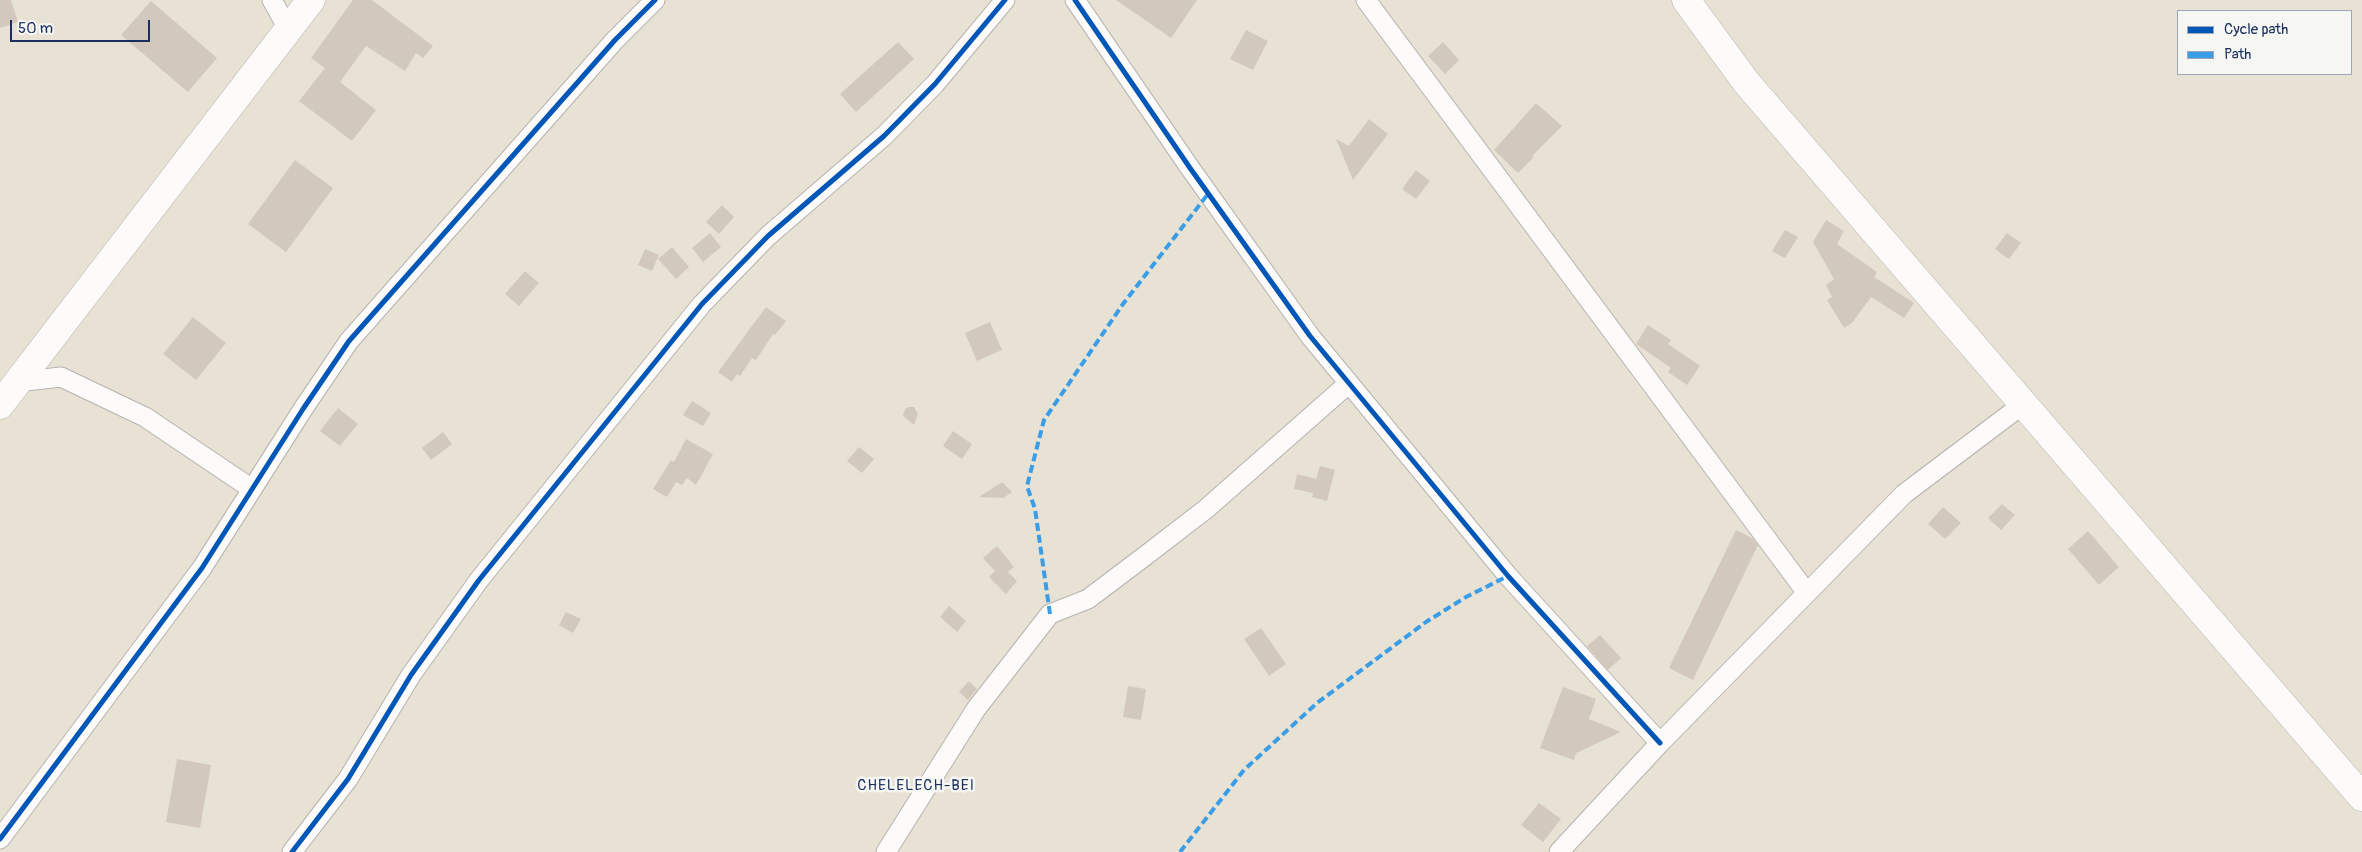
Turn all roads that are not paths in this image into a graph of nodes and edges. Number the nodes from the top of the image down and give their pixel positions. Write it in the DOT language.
graph roads {
  1 [pos="272,0"];
  2 [pos="311,0"];
  3 [pos="655,0"];
  4 [pos="1005,0"];
  5 [pos="1075,0"];
  6 [pos="1366,0"];
  7 [pos="1686,0"];
  8 [pos="289,31"];
  9 [pos="17,382"];
  10 [pos="1348,384"];
  11 [pos="0,405"];
  12 [pos="2022,405"];
  13 [pos="252,489"];
  14 [pos="1807,593"];
  15 [pos="1660,743"];
  16 [pos="2362,797"];
  17 [pos="0,839"];
  18 [pos="292,852"];
  19 [pos="886,852"];
  20 [pos="1559,852"];
  1 -- 8 [label="street"];
  2 -- 8 [label="main road"];
  3 -- 13 [label="street"];
  4 -- 18 [label="street"];
  5 -- 10 [label="street"];
  6 -- 14 [label="street"];
  7 -- 12 [label="main road"];
  8 -- 9 [label="main road"];
  9 -- 11 [label="main road"];
  9 -- 13 [label="street"];
  10 -- 15 [label="street"];
  10 -- 19 [label="street"];
  12 -- 14 [label="street"];
  12 -- 16 [label="main road"];
  13 -- 17 [label="street"];
  14 -- 15 [label="street"];
  15 -- 20 [label="street"];
}
